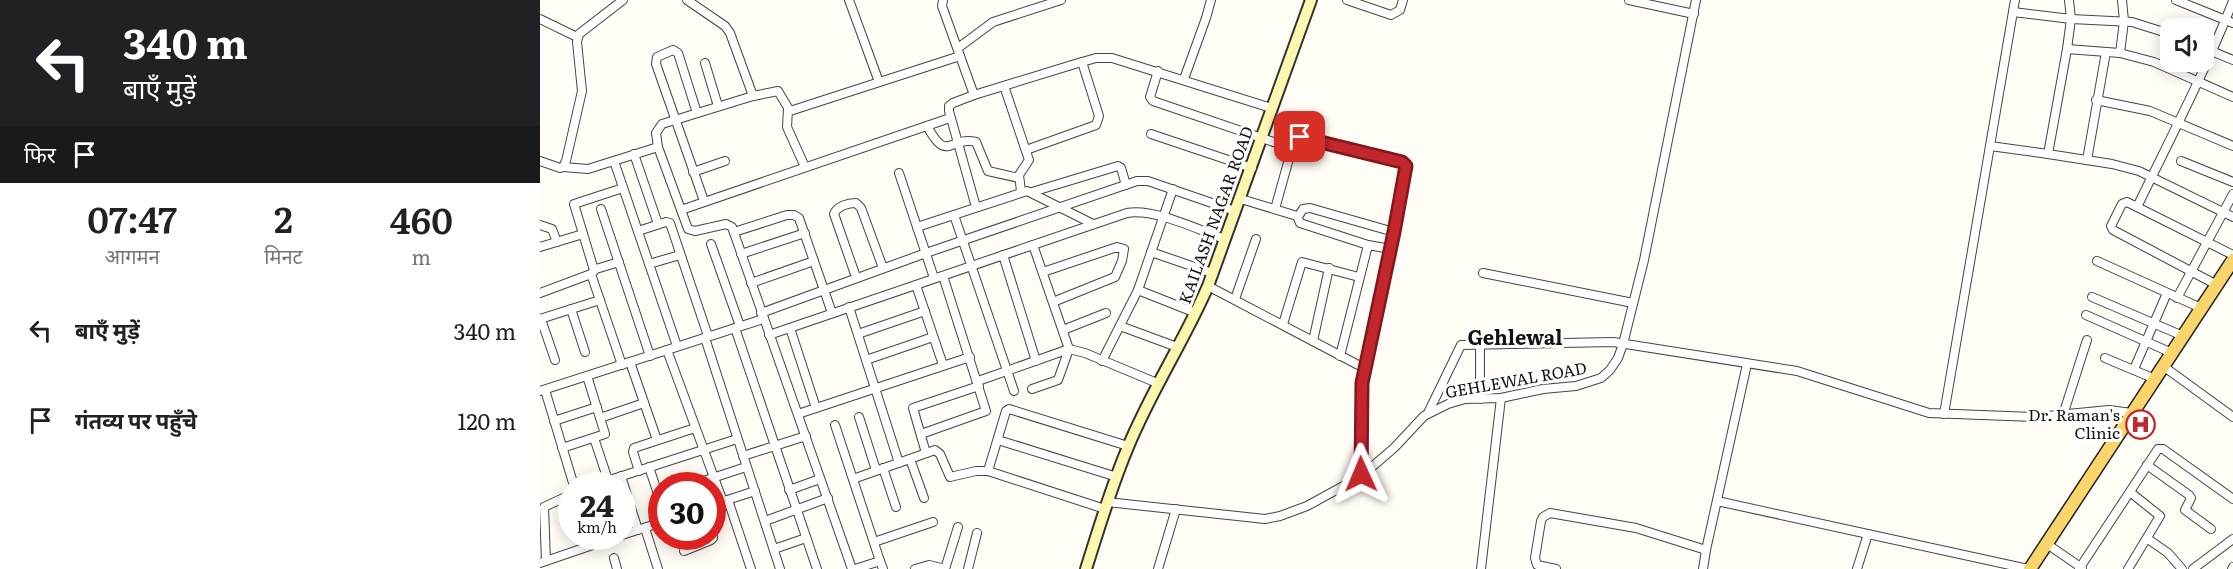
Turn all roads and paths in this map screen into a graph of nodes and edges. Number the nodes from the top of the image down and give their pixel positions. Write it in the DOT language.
graph roads {
  1 [pos="623,0"];
  2 [pos="701,0"];
  3 [pos="849,0"];
  4 [pos="943,0"];
  5 [pos="1061,0"];
  6 [pos="1211,0"];
  7 [pos="1311,0"];
  8 [pos="1347,0"];
  9 [pos="1403,0"];
  10 [pos="1629,0"];
  11 [pos="1696,0"];
  12 [pos="2015,0"];
  13 [pos="2069,0"];
  14 [pos="2122,0"];
  15 [pos="2176,0"];
  16 [pos="689,2"];
  17 [pos="1359,2"];
  18 [pos="2233,2"];
  19 [pos="2013,12"];
  20 [pos="1694,14"];
  21 [pos="540,19"];
  22 [pos="2071,19"];
  23 [pos="2124,21"];
  24 [pos="2229,22"];
  25 [pos="2160,30"];
  26 [pos="577,37"];
  27 [pos="2067,49"];
  28 [pos="2214,49"];
  29 [pos="2214,51"];
  30 [pos="959,52"];
  31 [pos="2106,52"];
  32 [pos="2120,53"];
  33 [pos="2233,60"];
  34 [pos="1082,62"];
  35 [pos="705,63"];
  36 [pos="1158,71"];
  37 [pos="2203,72"];
  38 [pos="1184,79"];
  39 [pos="879,82"];
  40 [pos="2198,83"];
  41 [pos="1004,86"];
  42 [pos="974,95"];
  43 [pos="753,96"];
  44 [pos="2233,97"];
  45 [pos="2096,100"];
  46 [pos="718,106"];
  47 [pos="1271,108"];
  48 [pos="788,109"];
  49 [pos="697,113"];
  50 [pos="950,118"];
  51 [pos="675,120"];
  52 [pos="2180,122"];
  53 [pos="927,126"];
  54 [pos="1151,134"];
  55 [pos="1260,139"];
  56 [pos="957,144"];
  57 [pos="1990,146"];
  58 [pos="2233,146"];
  59 [pos="658,147"];
  60 [pos="1292,148"];
  61 [pos="1026,150"];
  62 [pos="634,154"];
  63 [pos="2048,154"];
  64 [pos="2087,160"];
  65 [pos="540,161"];
  66 [pos="614,161"];
  67 [pos="725,161"];
  68 [pos="2181,161"];
  69 [pos="563,167"];
  70 [pos="805,167"];
  71 [pos="1252,168"];
  72 [pos="693,172"];
  73 [pos="898,173"];
  74 [pos="2152,177"];
  75 [pos="1019,178"];
  76 [pos="2233,182"];
  77 [pos="1126,185"];
  78 [pos="623,188"];
  79 [pos="1173,189"];
  80 [pos="1021,191"];
  81 [pos="1032,192"];
  82 [pos="2233,194"];
  83 [pos="1240,199"];
  84 [pos="704,201"];
  85 [pos="976,207"];
  86 [pos="1058,207"];
  87 [pos="2137,207"];
  88 [pos="601,209"];
  89 [pos="1275,209"];
  90 [pos="681,210"];
  91 [pos="1235,211"];
  92 [pos="2223,212"];
  93 [pos="954,215"];
  94 [pos="1298,217"];
  95 [pos="2233,217"];
  96 [pos="1162,218"];
  97 [pos="658,224"];
  98 [pos="1093,224"];
  99 [pos="540,225"];
  100 [pos="917,227"];
  101 [pos="638,231"];
  102 [pos="734,232"];
  103 [pos="1394,232"];
  104 [pos="805,233"];
  105 [pos="583,234"];
  106 [pos="1225,239"];
  107 [pos="1256,239"];
  108 [pos="963,240"];
  109 [pos="556,242"];
  110 [pos="2207,243"];
  111 [pos="711,244"];
  112 [pos="1368,244"];
  113 [pos="1033,245"];
  114 [pos="540,247"];
  115 [pos="1391,249"];
  116 [pos="1151,252"];
  117 [pos="926,253"];
  118 [pos="741,254"];
  119 [pos="680,255"];
  120 [pos="1003,255"];
  121 [pos="2233,255"];
  122 [pos="2233,260"];
  123 [pos="814,261"];
  124 [pos="2097,261"];
  125 [pos="619,262"];
  126 [pos="649,264"];
  127 [pos="972,266"];
  128 [pos="883,268"];
  129 [pos="1329,268"];
  130 [pos="2233,270"];
  131 [pos="593,272"];
  132 [pos="1043,272"];
  133 [pos="2192,272"];
  134 [pos="1212,273"];
  135 [pos="1484,273"];
  136 [pos="855,277"];
  137 [pos="939,277"];
  138 [pos="1359,277"];
  139 [pos="751,284"];
  140 [pos="916,285"];
  141 [pos="2217,285"];
  142 [pos="1208,286"];
  143 [pos="824,290"];
  144 [pos="1138,290"];
  145 [pos="540,293"];
  146 [pos="2167,293"];
  147 [pos="2092,297"];
  148 [pos="2177,298"];
  149 [pos="1235,299"];
  150 [pos="600,300"];
  151 [pos="1053,302"];
  152 [pos="1633,303"];
  153 [pos="849,307"];
  154 [pos="2201,308"];
  155 [pos="571,309"];
  156 [pos="925,311"];
  157 [pos="832,313"];
  158 [pos="1196,313"];
  159 [pos="1106,314"];
  160 [pos="2086,315"];
  161 [pos="762,316"];
  162 [pos="541,319"];
  163 [pos="2155,323"];
  164 [pos="1283,324"];
  165 [pos="1120,326"];
  166 [pos="737,327"];
  167 [pos="790,328"];
  168 [pos="1063,330"];
  169 [pos="858,334"];
  170 [pos="769,335"];
  171 [pos="2183,336"];
  172 [pos="706,337"];
  173 [pos="933,337"];
  174 [pos="2087,340"];
  175 [pos="1313,341"];
  176 [pos="2146,342"];
  177 [pos="1480,343"];
  178 [pos="1623,344"];
  179 [pos="677,346"];
  180 [pos="1177,347"];
  181 [pos="1069,349"];
  182 [pos="667,350"];
  183 [pos="585,352"];
  184 [pos="2172,353"];
  185 [pos="650,356"];
  186 [pos="1340,356"];
  187 [pos="970,357"];
  188 [pos="2105,357"];
  189 [pos="555,360"];
  190 [pos="866,360"];
  191 [pos="1036,361"];
  192 [pos="1102,361"];
  193 [pos="626,363"];
  194 [pos="1747,364"];
  195 [pos="943,365"];
  196 [pos="2165,368"];
  197 [pos="1364,369"];
  198 [pos="2134,369"];
  199 [pos="1007,371"];
  200 [pos="587,376"];
  201 [pos="2155,379"];
  202 [pos="1157,383"];
  203 [pos="978,384"];
  204 [pos="876,388"];
  205 [pos="1032,389"];
  206 [pos="542,391"];
  207 [pos="1014,392"];
  208 [pos="1501,398"];
  209 [pos="1480,399"];
  210 [pos="644,404"];
  211 [pos="597,407"];
  212 [pos="816,408"];
  213 [pos="2232,412"];
  214 [pos="798,414"];
  215 [pos="1427,414"];
  216 [pos="1944,414"];
  217 [pos="2135,414"];
  218 [pos="2063,415"];
  219 [pos="859,417"];
  220 [pos="600,418"];
  221 [pos="554,421"];
  222 [pos="835,425"];
  223 [pos="695,428"];
  224 [pos="921,434"];
  225 [pos="806,436"];
  226 [pos="594,438"];
  227 [pos="737,439"];
  228 [pos="657,440"];
  229 [pos="998,440"];
  230 [pos="774,446"];
  231 [pos="1128,446"];
  232 [pos="562,448"];
  233 [pos="704,450"];
  234 [pos="926,453"];
  235 [pos="743,456"];
  236 [pos="910,459"];
  237 [pos="899,463"];
  238 [pos="2147,465"];
  239 [pos="649,467"];
  240 [pos="746,467"];
  241 [pos="879,469"];
  242 [pos="639,471"];
  243 [pos="988,471"];
  244 [pos="570,472"];
  245 [pos="605,472"];
  246 [pos="635,472"];
  247 [pos="651,472"];
  248 [pos="712,472"];
  249 [pos="726,473"];
  250 [pos="1361,474"];
  251 [pos="1117,477"];
  252 [pos="820,479"];
  253 [pos="853,479"];
  254 [pos="789,490"];
  255 [pos="755,492"];
  256 [pos="2130,492"];
  257 [pos="828,498"];
  258 [pos="924,498"];
  259 [pos="2233,499"];
  260 [pos="558,501"];
  261 [pos="726,501"];
  262 [pos="1717,501"];
  263 [pos="1106,505"];
  264 [pos="896,507"];
  265 [pos="1176,509"];
  266 [pos="796,510"];
  267 [pos="636,514"];
  268 [pos="765,521"];
  269 [pos="933,522"];
  270 [pos="648,527"];
  271 [pos="958,527"];
  272 [pos="642,529"];
  273 [pos="2211,529"];
  274 [pos="636,531"];
  275 [pos="977,533"];
  276 [pos="1868,534"];
  277 [pos="806,538"];
  278 [pos="2148,539"];
  279 [pos="2233,539"];
  280 [pos="874,542"];
  281 [pos="2049,546"];
  282 [pos="774,549"];
  283 [pos="579,550"];
  284 [pos="1706,550"];
  285 [pos="614,558"];
  286 [pos="543,562"];
  287 [pos="882,565"];
  288 [pos="657,567"];
  289 [pos="2081,568"];
  290 [pos="617,569"];
  291 [pos="646,569"];
  292 [pos="751,569"];
  293 [pos="780,569"];
  294 [pos="817,569"];
  295 [pos="853,569"];
  296 [pos="915,569"];
  297 [pos="945,569"];
  298 [pos="968,569"];
  299 [pos="1086,569"];
  300 [pos="1158,569"];
  301 [pos="1481,569"];
  302 [pos="1556,569"];
  303 [pos="1703,569"];
  304 [pos="1857,569"];
  305 [pos="2029,569"];
  306 [pos="2036,569"];
  307 [pos="2128,569"];
  308 [pos="2182,569"];
  309 [pos="2193,569"];
  1 -- 26 [label="street"];
  2 -- 16 [label="street"];
  3 -- 39 [label="street"];
  4 -- 30 [label="street"];
  5 -- 30 [label="street"];
  6 -- 38 [label="street"];
  7 -- 47 [label="street, KAILASH NAGAR ROAD"];
  8 -- 17 [label="street"];
  9 -- 17 [label="street"];
  10 -- 20 [label="street"];
  11 -- 20 [label="street, GEHLEWAL ROAD"];
  12 -- 19 [label="street"];
  13 -- 22 [label="street"];
  14 -- 23 [label="street"];
  15 -- 24 [label="street"];
  16 -- 43 [label="street"];
  18 -- 24 [label="street"];
  19 -- 22 [label="street"];
  19 -- 57 [label="street"];
  20 -- 152 [label="street, GEHLEWAL ROAD"];
  21 -- 26 [label="street"];
  22 -- 23 [label="street"];
  22 -- 27 [label="street"];
  23 -- 25 [label="street"];
  23 -- 32 [label="street"];
  24 -- 28 [label="street"];
  26 -- 69 [label="street"];
  27 -- 31 [label="street"];
  27 -- 63 [label="street"];
  29 -- 33 [label="street"];
  30 -- 39 [label="street"];
  30 -- 42 [label="street"];
  31 -- 32 [label="street"];
  31 -- 45 [label="street"];
  32 -- 40 [label="street"];
  34 -- 36 [label="street"];
  34 -- 41 [label="street"];
  34 -- 61 [label="street"];
  35 -- 46 [label="street"];
  36 -- 38 [label="street"];
  36 -- 55 [label="street"];
  37 -- 40 [label="street"];
  38 -- 47 [label="street"];
  39 -- 48 [label="street"];
  40 -- 44 [label="street"];
  40 -- 52 [label="street"];
  41 -- 42 [label="street"];
  41 -- 61 [label="street"];
  42 -- 50 [label="street"];
  43 -- 46 [label="street"];
  43 -- 48 [label="street"];
  45 -- 52 [label="street"];
  45 -- 64 [label="street"];
  46 -- 49 [label="street"];
  47 -- 55 [label="street, KAILASH NAGAR ROAD"];
  48 -- 70 [label="street"];
  49 -- 51 [label="street"];
  49 -- 51 [label="street"];
  50 -- 53 [label="street"];
  50 -- 56 [label="street"];
  51 -- 59 [label="street"];
  51 -- 72 [label="street"];
  52 -- 58 [label="street"];
  52 -- 74 [label="street"];
  53 -- 56 [label="street"];
  53 -- 70 [label="street"];
  54 -- 71 [label="street"];
  55 -- 60 [label="street"];
  55 -- 71 [label="street, KAILASH NAGAR ROAD"];
  56 -- 75 [label="street"];
  56 -- 85 [label="street"];
  57 -- 63 [label="street"];
  57 -- 216 [label="street"];
  59 -- 62 [label="street"];
  59 -- 90 [label="street"];
  60 -- 89 [label="street"];
  60 -- 103 [label="street"];
  61 -- 75 [label="street"];
  62 -- 66 [label="street"];
  62 -- 97 [label="street"];
  63 -- 64 [label="street"];
  64 -- 74 [label="street"];
  65 -- 69 [label="street"];
  66 -- 69 [label="street"];
  66 -- 78 [label="street"];
  67 -- 72 [label="street"];
  68 -- 76 [label="street"];
  70 -- 84 [label="street"];
  71 -- 83 [label="street, KAILASH NAGAR ROAD"];
  72 -- 84 [label="street"];
  73 -- 100 [label="street"];
  74 -- 87 [label="street"];
  74 -- 92 [label="street"];
  75 -- 80 [label="street"];
  77 -- 79 [label="street"];
  77 -- 81 [label="street"];
  77 -- 86 [label="street"];
  78 -- 101 [label="street"];
  78 -- 105 [label="street"];
  79 -- 91 [label="street"];
  79 -- 96 [label="street"];
  80 -- 81 [label="street"];
  80 -- 85 [label="street"];
  81 -- 86 [label="street"];
  82 -- 92 [label="street"];
  83 -- 89 [label="street"];
  83 -- 91 [label="street, KAILASH NAGAR ROAD"];
  84 -- 90 [label="street"];
  85 -- 93 [label="street"];
  86 -- 98 [label="street"];
  86 -- 108 [label="street"];
  87 -- 110 [label="street"];
  87 -- 133 [label="street"];
  88 -- 125 [label="street"];
  89 -- 94 [label="street"];
  90 -- 102 [label="street"];
  91 -- 106 [label="street, KAILASH NAGAR ROAD"];
  92 -- 95 [label="street"];
  92 -- 110 [label="street"];
  93 -- 100 [label="street"];
  93 -- 108 [label="street"];
  94 -- 103 [label="street"];
  94 -- 112 [label="street"];
  96 -- 98 [label="street"];
  96 -- 106 [label="street"];
  96 -- 116 [label="street"];
  97 -- 101 [label="street"];
  97 -- 119 [label="street"];
  98 -- 113 [label="street"];
  99 -- 109 [label="street"];
  100 -- 117 [label="street"];
  101 -- 126 [label="street"];
  102 -- 104 [label="street"];
  102 -- 118 [label="street"];
  103 -- 115 [label="street"];
  104 -- 118 [label="street"];
  104 -- 123 [label="street"];
  105 -- 109 [label="street"];
  105 -- 131 [label="street"];
  106 -- 134 [label="street, KAILASH NAGAR ROAD"];
  107 -- 149 [label="street"];
  108 -- 117 [label="street"];
  108 -- 127 [label="street"];
  109 -- 114 [label="street"];
  110 -- 121 [label="street"];
  110 -- 133 [label="street"];
  111 -- 166 [label="street"];
  112 -- 115 [label="street"];
  112 -- 138 [label="street"];
  113 -- 120 [label="street"];
  113 -- 132 [label="street"];
  115 -- 197 [label="street"];
  116 -- 134 [label="street"];
  116 -- 144 [label="street"];
  117 -- 128 [label="street"];
  117 -- 137 [label="street"];
  118 -- 139 [label="street"];
  119 -- 126 [label="street"];
  119 -- 172 [label="street"];
  120 -- 127 [label="street"];
  120 -- 191 [label="street"];
  122 -- 141 [label="main road"];
  123 -- 139 [label="street"];
  123 -- 143 [label="street"];
  124 -- 146 [label="street"];
  125 -- 131 [label="street"];
  125 -- 185 [label="street"];
  126 -- 179 [label="street"];
  127 -- 137 [label="street"];
  127 -- 199 [label="street"];
  128 -- 136 [label="street"];
  128 -- 136 [label="street"];
  129 -- 138 [label="street"];
  129 -- 164 [label="street"];
  129 -- 175 [label="street"];
  130 -- 196 [label="main road"];
  131 -- 145 [label="street"];
  131 -- 150 [label="street"];
  132 -- 151 [label="street"];
  132 -- 151 [label="street"];
  133 -- 141 [label="street"];
  133 -- 148 [label="street"];
  134 -- 142 [label="street, KAILASH NAGAR ROAD"];
  135 -- 152 [label="street"];
  136 -- 143 [label="street"];
  137 -- 140 [label="street"];
  137 -- 187 [label="street"];
  138 -- 186 [label="street"];
  139 -- 161 [label="street"];
  140 -- 153 [label="street"];
  140 -- 156 [label="street"];
  141 -- 154 [label="main road"];
  142 -- 149 [label="street"];
  142 -- 158 [label="street, KAILASH NAGAR ROAD"];
  143 -- 157 [label="street"];
  143 -- 161 [label="street"];
  144 -- 158 [label="street"];
  144 -- 165 [label="street"];
  146 -- 148 [label="street"];
  146 -- 163 [label="street"];
  147 -- 163 [label="street"];
  148 -- 154 [label="street"];
  149 -- 164 [label="street"];
  150 -- 155 [label="street"];
  150 -- 193 [label="street"];
  151 -- 168 [label="street"];
  152 -- 178 [label="street, GEHLEWAL ROAD"];
  153 -- 157 [label="street"];
  153 -- 169 [label="street"];
  154 -- 171 [label="main road"];
  155 -- 162 [label="street"];
  155 -- 183 [label="street"];
  156 -- 169 [label="street"];
  156 -- 173 [label="street"];
  157 -- 167 [label="street"];
  158 -- 180 [label="street, KAILASH NAGAR ROAD"];
  159 -- 168 [label="street"];
  160 -- 176 [label="street"];
  161 -- 166 [label="street"];
  161 -- 170 [label="street"];
  162 -- 189 [label="street"];
  163 -- 171 [label="street"];
  163 -- 176 [label="street"];
  164 -- 175 [label="street"];
  165 -- 180 [label="street"];
  165 -- 192 [label="street"];
  166 -- 172 [label="street"];
  166 -- 230 [label="street"];
  167 -- 170 [label="street"];
  167 -- 212 [label="street"];
  168 -- 181 [label="street"];
  169 -- 190 [label="street"];
  170 -- 214 [label="street"];
  171 -- 184 [label="main road"];
  172 -- 179 [label="street"];
  172 -- 227 [label="street"];
  173 -- 190 [label="street"];
  173 -- 195 [label="street"];
  174 -- 218 [label="street"];
  175 -- 186 [label="street"];
  176 -- 184 [label="street"];
  176 -- 198 [label="street"];
  177 -- 178 [label="street"];
  177 -- 209 [label="street"];
  177 -- 215 [label="street"];
  178 -- 194 [label="street"];
  178 -- 208 [label="street, GEHLEWAL ROAD"];
  179 -- 182 [label="street"];
  180 -- 202 [label="street, KAILASH NAGAR ROAD"];
  181 -- 191 [label="street"];
  181 -- 192 [label="street"];
  181 -- 205 [label="street"];
  182 -- 185 [label="street"];
  182 -- 223 [label="street"];
  184 -- 196 [label="main road"];
  185 -- 193 [label="street"];
  186 -- 197 [label="street"];
  187 -- 195 [label="street"];
  187 -- 203 [label="street"];
  188 -- 198 [label="street"];
  190 -- 204 [label="street"];
  191 -- 199 [label="street"];
  192 -- 202 [label="street"];
  193 -- 200 [label="street"];
  193 -- 210 [label="street"];
  194 -- 216 [label="street"];
  194 -- 262 [label="street"];
  195 -- 204 [label="street"];
  196 -- 201 [label="main road"];
  196 -- 213 [label="street"];
  196 -- 217 [label="main road"];
  197 -- 250 [label="street"];
  198 -- 201 [label="street"];
  199 -- 203 [label="street"];
  199 -- 207 [label="street"];
  200 -- 206 [label="street"];
  200 -- 211 [label="street"];
  201 -- 217 [label="main road"];
  202 -- 231 [label="street, KAILASH NAGAR ROAD"];
  203 -- 224 [label="street"];
  203 -- 224 [label="street"];
  204 -- 212 [label="street"];
  204 -- 237 [label="street"];
  206 -- 221 [label="street"];
  208 -- 209 [label="street, GEHLEWAL ROAD"];
  208 -- 301 [label="street"];
  209 -- 215 [label="street, GEHLEWAL ROAD"];
  210 -- 220 [label="street"];
  210 -- 228 [label="street"];
  211 -- 220 [label="street"];
  211 -- 221 [label="street"];
  212 -- 214 [label="street"];
  214 -- 225 [label="street"];
  215 -- 250 [label="street, GEHLEWAL ROAD"];
  216 -- 218 [label="street"];
  217 -- 218 [label="street"];
  217 -- 281 [label="main road"];
  219 -- 241 [label="street"];
  220 -- 226 [label="street"];
  221 -- 232 [label="street"];
  222 -- 253 [label="street"];
  223 -- 228 [label="street"];
  223 -- 233 [label="street"];
  224 -- 234 [label="street"];
  225 -- 230 [label="street"];
  225 -- 252 [label="street"];
  226 -- 232 [label="street"];
  226 -- 245 [label="street"];
  227 -- 233 [label="street"];
  227 -- 235 [label="street"];
  228 -- 242 [label="street"];
  229 -- 231 [label="street"];
  229 -- 243 [label="street"];
  229 -- 251 [label="street"];
  230 -- 235 [label="street"];
  230 -- 254 [label="street"];
  231 -- 251 [label="street, KAILASH NAGAR ROAD"];
  232 -- 244 [label="street"];
  233 -- 239 [label="street"];
  233 -- 248 [label="street"];
  234 -- 236 [label="street"];
  234 -- 243 [label="street"];
  235 -- 240 [label="street"];
  236 -- 237 [label="street"];
  236 -- 258 [label="street"];
  237 -- 241 [label="street"];
  238 -- 256 [label="street"];
  238 -- 259 [label="street"];
  238 -- 273 [label="street"];
  239 -- 242 [label="street"];
  239 -- 247 [label="street"];
  240 -- 249 [label="street"];
  240 -- 255 [label="street"];
  241 -- 253 [label="street"];
  241 -- 264 [label="street"];
  242 -- 246 [label="street"];
  243 -- 263 [label="street, GEHLEWAL ROAD"];
  250 -- 265 [label="street, GEHLEWAL ROAD"];
  251 -- 263 [label="street, KAILASH NAGAR ROAD"];
  252 -- 254 [label="street"];
  252 -- 257 [label="street"];
  253 -- 280 [label="street"];
  254 -- 266 [label="street"];
  255 -- 261 [label="street"];
  255 -- 268 [label="street"];
  256 -- 278 [label="street"];
  256 -- 289 [label="street"];
  257 -- 266 [label="street"];
  257 -- 295 [label="street"];
  260 -- 286 [label="street"];
  261 -- 292 [label="street"];
  262 -- 276 [label="street"];
  262 -- 284 [label="street"];
  263 -- 265 [label="street, GEHLEWAL ROAD"];
  263 -- 299 [label="street, KAILASH NAGAR ROAD"];
  265 -- 300 [label="street"];
  266 -- 268 [label="street"];
  266 -- 277 [label="street"];
  267 -- 272 [label="street"];
  268 -- 282 [label="street"];
  269 -- 280 [label="street"];
  270 -- 272 [label="street"];
  271 -- 297 [label="street"];
  272 -- 274 [label="street"];
  272 -- 288 [label="street"];
  275 -- 298 [label="street"];
  276 -- 304 [label="street"];
  276 -- 305 [label="street"];
  277 -- 282 [label="street"];
  277 -- 294 [label="street"];
  278 -- 307 [label="street"];
  278 -- 308 [label="street"];
  279 -- 309 [label="street"];
  280 -- 287 [label="street"];
  281 -- 289 [label="street"];
  281 -- 305 [label="main road"];
  281 -- 306 [label="main road"];
  282 -- 293 [label="street"];
  283 -- 286 [label="street"];
  284 -- 302 [label="street"];
  284 -- 303 [label="street"];
  285 -- 290 [label="street"];
  287 -- 295 [label="street"];
  288 -- 291 [label="street"];
  296 -- 297 [label="street"];
}
